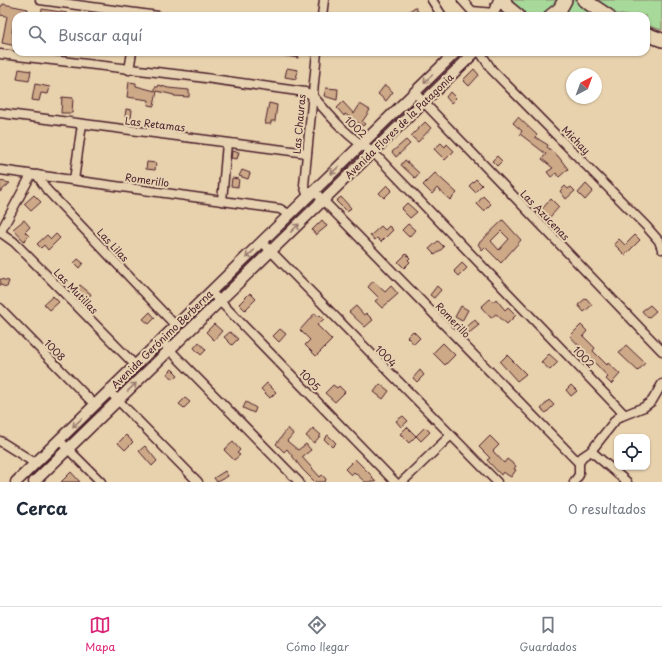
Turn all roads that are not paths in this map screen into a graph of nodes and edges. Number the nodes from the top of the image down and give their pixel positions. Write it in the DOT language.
graph roads {
  1 [pos="40,0"];
  2 [pos="324,0"];
  3 [pos="432,0"];
  4 [pos="462,0"];
  5 [pos="499,0"];
  6 [pos="504,0"];
  7 [pos="565,0"];
  8 [pos="584,0"];
  9 [pos="118,12"];
  10 [pos="322,12"];
  11 [pos="440,12"];
  12 [pos="479,12"];
  13 [pos="494,12"];
  14 [pos="513,12"];
  15 [pos="556,12"];
  16 [pos="602,12"];
  17 [pos="650,30"];
  18 [pos="662,34"];
  19 [pos="650,36"];
  20 [pos="662,40"];
  21 [pos="0,54"];
  22 [pos="12,55"];
  23 [pos="16,56"];
  24 [pos="131,56"];
  25 [pos="317,56"];
  26 [pos="452,56"];
  27 [pos="471,56"];
  28 [pos="483,56"];
  29 [pos="129,70"];
  30 [pos="414,92"];
  31 [pos="312,95"];
  32 [pos="423,102"];
  33 [pos="0,113"];
  34 [pos="82,124"];
  35 [pos="227,143"];
  36 [pos="361,145"];
  37 [pos="373,152"];
  38 [pos="307,153"];
  39 [pos="0,170"];
  40 [pos="34,175"];
  41 [pos="74,180"];
  42 [pos="311,194"];
  43 [pos="323,200"];
  44 [pos="222,201"];
  45 [pos="290,215"];
  46 [pos="0,232"];
  47 [pos="262,242"];
  48 [pos="661,245"];
  49 [pos="271,251"];
  50 [pos="211,292"];
  51 [pos="220,301"];
  52 [pos="0,308"];
  53 [pos="176,326"];
  54 [pos="161,341"];
  55 [pos="170,350"];
  56 [pos="662,351"];
  57 [pos="135,366"];
  58 [pos="662,384"];
  59 [pos="109,390"];
  60 [pos="119,400"];
  61 [pos="94,405"];
  62 [pos="624,414"];
  63 [pos="450,436"];
  64 [pos="59,440"];
  65 [pos="0,441"];
  66 [pos="68,449"];
  67 [pos="591,451"];
  68 [pos="35,463"];
  69 [pos="579,463"];
  70 [pos="16,482"];
  71 [pos="34,482"];
  72 [pos="101,482"];
  73 [pos="198,482"];
  74 [pos="299,482"];
  75 [pos="395,482"];
  76 [pos="402,482"];
  77 [pos="497,482"];
  78 [pos="574,482"];
  79 [pos="627,482"];
  1 -- 9 [label="street"];
  2 -- 10 [label="street"];
  3 -- 11 [label="street"];
  4 -- 12 [label="street"];
  5 -- 13 [label="street"];
  6 -- 14 [label="main road"];
  7 -- 15 [label="main road"];
  8 -- 16 [label="main road"];
  17 -- 18 [label="main road"];
  19 -- 20 [label="main road"];
  21 -- 22 [label="street"];
  23 -- 29 [label="street"];
  24 -- 29 [label="street"];
  25 -- 31 [label="street, Las Chauras"];
  26 -- 30 [label="street, Avenida Flores de la Patagonia, one-way"];
  27 -- 32 [label="street, Avenida Flores de la Patagonia"];
  28 -- 48 [label="street, Michay"];
  29 -- 31 [label="street"];
  30 -- 32 [label="street, Las Azucenas"];
  30 -- 36 [label="street, Avenida Flores de la Patagonia"];
  31 -- 36 [label="street, 1002"];
  31 -- 38 [label="street, Las Chauras"];
  32 -- 37 [label="street, Avenida Flores de la Patagonia"];
  32 -- 56 [label="street, Las Azucenas"];
  33 -- 34 [label="street, Las Retamas"];
  34 -- 35 [label="street, Las Retamas"];
  34 -- 41 [label="street"];
  35 -- 38 [label="street, Las Retamas"];
  35 -- 44 [label="street"];
  36 -- 37 [label="street, 1002"];
  36 -- 42 [label="street, Avenida Flores de la Patagonia, one-way"];
  37 -- 43 [label="street, Avenida Flores de la Patagonia"];
  37 -- 62 [label="street, 1002"];
  38 -- 42 [label="street, Las Chauras"];
  39 -- 40 [label="street, Romerillo"];
  40 -- 41 [label="street, Romerillo"];
  40 -- 46 [label="street"];
  40 -- 53 [label="street, Las Lilas"];
  41 -- 44 [label="street, Romerillo"];
  42 -- 43 [label="street, Romerillo"];
  42 -- 45 [label="street, Avenida Gerónimo Berberna"];
  49 -- 43 [label="street, Avenida Gerónimo Berberna, one-way"];
  43 -- 69 [label="street, Romerillo"];
  44 -- 45 [label="street, Romerillo"];
  45 -- 47 [label="street, Avenida Gerónimo Berberna"];
  46 -- 57 [label="street, Las Mutillas"];
  47 -- 49 [label="street, 1004"];
  47 -- 50 [label="street, Avenida Gerónimo Berberna, one-way"];
  49 -- 51 [label="street, Avenida Gerónimo Berberna"];
  49 -- 63 [label="street, 1004"];
  50 -- 51 [label="street, 1005"];
  50 -- 53 [label="street, Avenida Gerónimo Berberna"];
  51 -- 55 [label="street, Avenida Gerónimo Berberna"];
  51 -- 75 [label="street, 1005"];
  52 -- 61 [label="street, 1008"];
  53 -- 54 [label="street, Avenida Gerónimo Berberna"];
  54 -- 55 [label="street"];
  54 -- 57 [label="street, Avenida Gerónimo Berberna"];
  60 -- 55 [label="street, Avenida Gerónimo Berberna, one-way"];
  55 -- 74 [label="street"];
  57 -- 59 [label="street, Avenida Gerónimo Berberna"];
  58 -- 62 [label="street"];
  59 -- 60 [label="street"];
  59 -- 61 [label="street, Avenida Gerónimo Berberna"];
  60 -- 66 [label="street, Avenida Gerónimo Berberna"];
  60 -- 73 [label="street"];
  61 -- 64 [label="street, Avenida Gerónimo Berberna, one-way"];
  62 -- 67 [label="street"];
  63 -- 76 [label="street"];
  63 -- 77 [label="street, 1004"];
  64 -- 66 [label="street"];
  64 -- 68 [label="street, Avenida Gerónimo Berberna"];
  65 -- 68 [label="street"];
  66 -- 71 [label="street, Avenida Gerónimo Berberna"];
  66 -- 72 [label="street"];
  67 -- 69 [label="street"];
  67 -- 79 [label="street"];
  68 -- 70 [label="street, Avenida Gerónimo Berberna"];
  69 -- 78 [label="street"];
}
